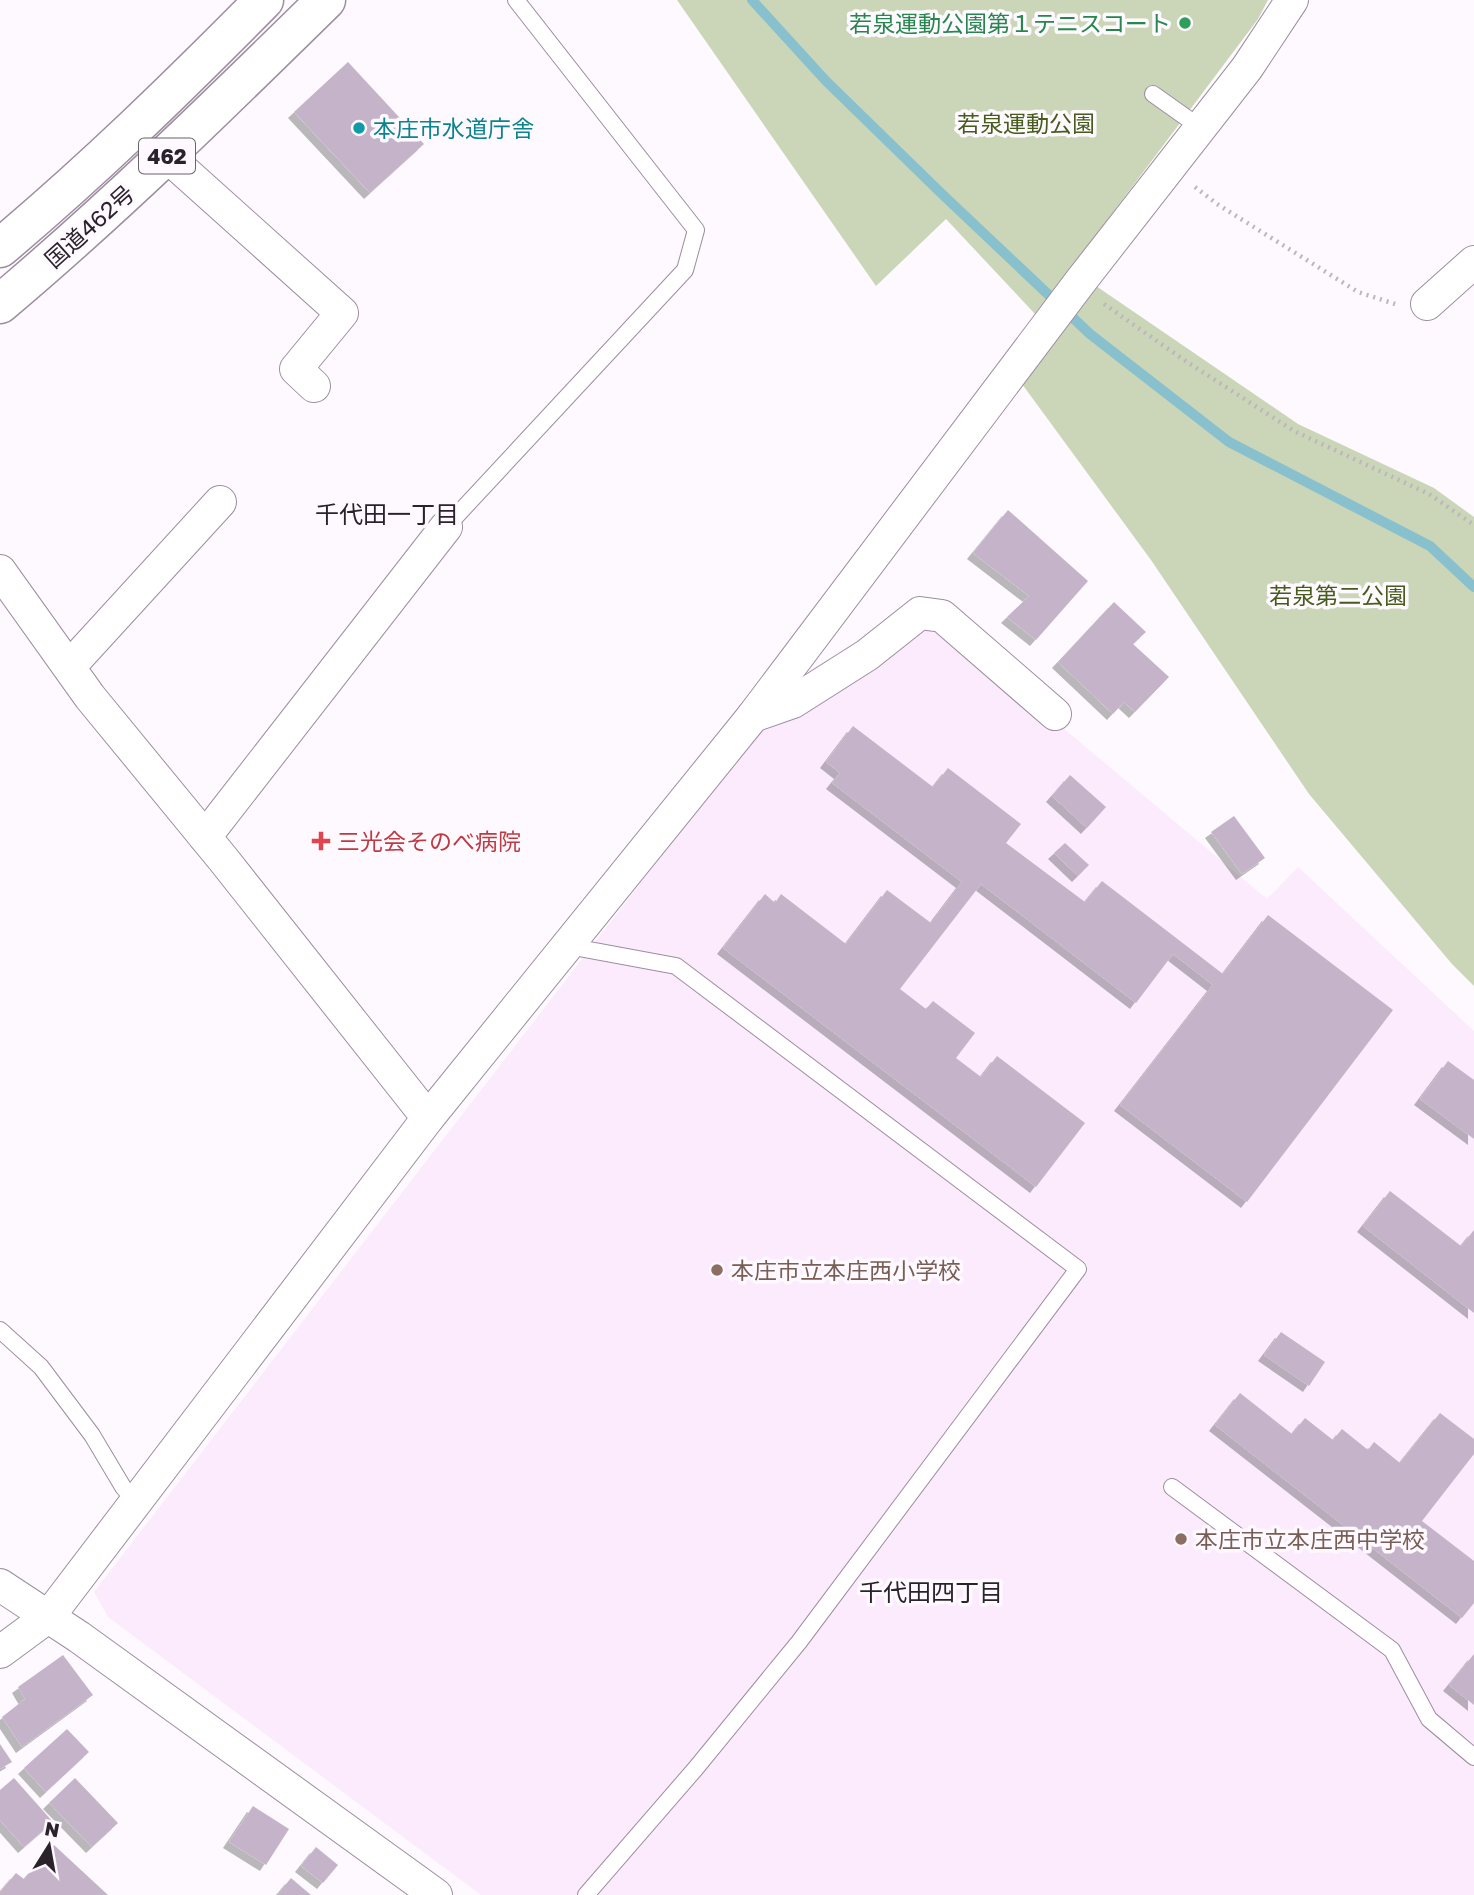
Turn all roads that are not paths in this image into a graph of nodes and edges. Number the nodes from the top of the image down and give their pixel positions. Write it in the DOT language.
graph roads {
  1 [pos="264,0"];
  2 [pos="326,0"];
  3 [pos="516,0"];
  4 [pos="1292,0"];
  5 [pos="1153,94"];
  6 [pos="1201,128"];
  7 [pos="167,156"];
  8 [pos="0,248"];
  9 [pos="1474,262"];
  10 [pos="0,304"];
  11 [pos="1427,304"];
  12 [pos="314,386"];
  13 [pos="220,502"];
  14 [pos="446,527"];
  15 [pos="0,571"];
  16 [pos="70,666"];
  17 [pos="1055,715"];
  18 [pos="753,716"];
  19 [pos="205,837"];
  20 [pos="568,946"];
  21 [pos="428,1118"];
  22 [pos="0,1330"];
  23 [pos="1172,1487"];
  24 [pos="135,1501"];
  25 [pos="0,1585"];
  26 [pos="49,1616"];
  27 [pos="0,1652"];
  28 [pos="1474,1757"];
  29 [pos="436,1895"];
  30 [pos="586,1895"];
  1 -- 8 [label="highway, 国道462号 / 462"];
  2 -- 7 [label="highway, 国道462号 / 462"];
  3 -- 14 [label="lane"];
  4 -- 6 [label="street"];
  5 -- 6 [label="lane"];
  6 -- 18 [label="street"];
  7 -- 10 [label="highway, 国道462号 / 462"];
  7 -- 12 [label="street"];
  9 -- 11 [label="street"];
  13 -- 16 [label="street"];
  14 -- 19 [label="street"];
  15 -- 16 [label="street"];
  16 -- 19 [label="street"];
  17 -- 18 [label="street"];
  18 -- 20 [label="street"];
  19 -- 21 [label="street"];
  20 -- 21 [label="street"];
  20 -- 30 [label="lane"];
  21 -- 24 [label="street"];
  22 -- 24 [label="lane"];
  23 -- 28 [label="lane"];
  24 -- 26 [label="street"];
  25 -- 26 [label="street"];
  26 -- 27 [label="street"];
  26 -- 29 [label="street"];
}
